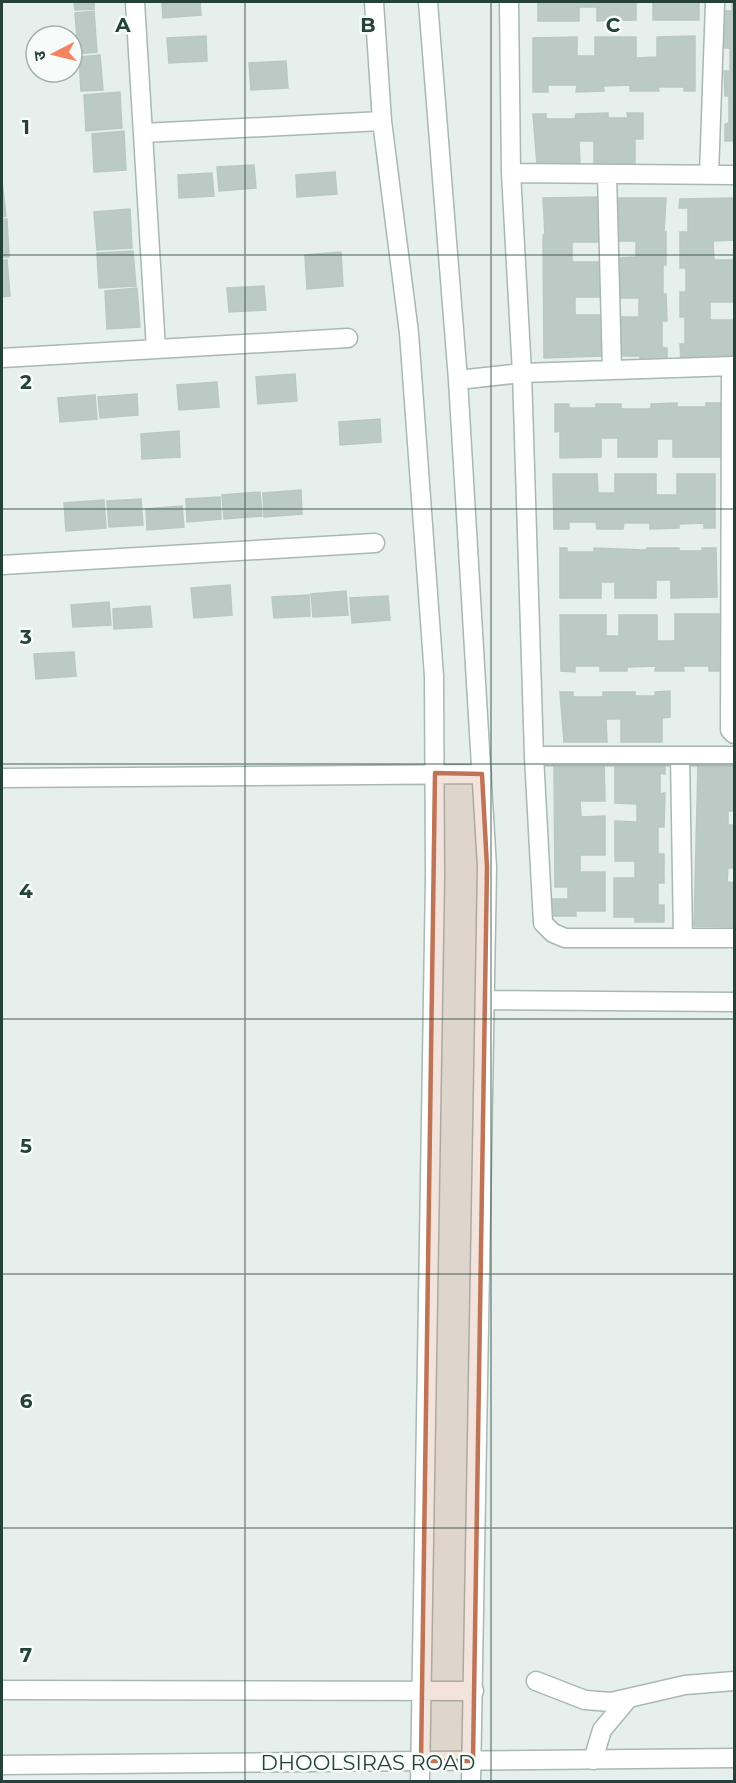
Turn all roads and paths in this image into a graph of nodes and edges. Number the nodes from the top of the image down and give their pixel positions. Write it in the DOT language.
graph roads {
  1 [pos="135,2"];
  2 [pos="374,2"];
  3 [pos="428,2"];
  4 [pos="508,2"];
  5 [pos="715,2"];
  6 [pos="382,121"];
  7 [pos="143,133"];
  8 [pos="511,173"];
  9 [pos="607,174"];
  10 [pos="709,175"];
  11 [pos="735,175"];
  12 [pos="348,338"];
  13 [pos="156,350"];
  14 [pos="2,358"];
  15 [pos="733,366"];
  16 [pos="612,370"];
  17 [pos="522,373"];
  18 [pos="458,380"];
  19 [pos="375,543"];
  20 [pos="733,544"];
  21 [pos="2,565"];
  22 [pos="735,734"];
  23 [pos="534,756"];
  24 [pos="680,756"];
  25 [pos="735,756"];
  26 [pos="435,774"];
  27 [pos="482,774"];
  28 [pos="2,778"];
  29 [pos="683,938"];
  30 [pos="735,938"];
  31 [pos="485,1000"];
  32 [pos="735,1002"];
  33 [pos="735,1681"];
  34 [pos="536,1682"];
  35 [pos="2,1690"];
  36 [pos="474,1691"];
  37 [pos="423,1692"];
  38 [pos="627,1700"];
  39 [pos="735,1758"];
  40 [pos="593,1760"];
  41 [pos="421,1761"];
  42 [pos="473,1761"];
  43 [pos="2,1765"];
  44 [pos="420,1782"];
  45 [pos="471,1782"];
  1 -- 7 [label="street"];
  2 -- 6 [label="street"];
  3 -- 18 [label="street"];
  4 -- 8 [label="street"];
  5 -- 10 [label="street"];
  6 -- 7 [label="street"];
  6 -- 26 [label="street"];
  7 -- 13 [label="street"];
  8 -- 9 [label="street"];
  8 -- 17 [label="street"];
  9 -- 10 [label="street"];
  9 -- 16 [label="street"];
  10 -- 11 [label="street"];
  12 -- 13 [label="street"];
  13 -- 14 [label="street"];
  15 -- 16 [label="street"];
  15 -- 20 [label="street"];
  16 -- 17 [label="street"];
  17 -- 18 [label="street"];
  17 -- 23 [label="street"];
  18 -- 27 [label="street"];
  19 -- 21 [label="street"];
  20 -- 22 [label="street"];
  23 -- 24 [label="street"];
  23 -- 29 [label="street"];
  24 -- 25 [label="street"];
  24 -- 29 [label="street"];
  26 -- 27 [label="street"];
  26 -- 28 [label="street"];
  26 -- 37 [label="street"];
  27 -- 31 [label="street"];
  29 -- 30 [label="street"];
  31 -- 32 [label="street"];
  31 -- 36 [label="street"];
  33 -- 38 [label="street"];
  34 -- 38 [label="street"];
  35 -- 37 [label="street"];
  36 -- 37 [label="street"];
  36 -- 42 [label="street"];
  37 -- 41 [label="street"];
  38 -- 40 [label="street"];
  39 -- 40 [label="street, DHOOLSIRAS ROAD"];
  40 -- 42 [label="street, DHOOLSIRAS ROAD"];
  41 -- 42 [label="street, DHOOLSIRAS ROAD"];
  41 -- 43 [label="street, DHOOLSIRAS ROAD"];
  41 -- 44 [label="street"];
  42 -- 45 [label="street"];
}
